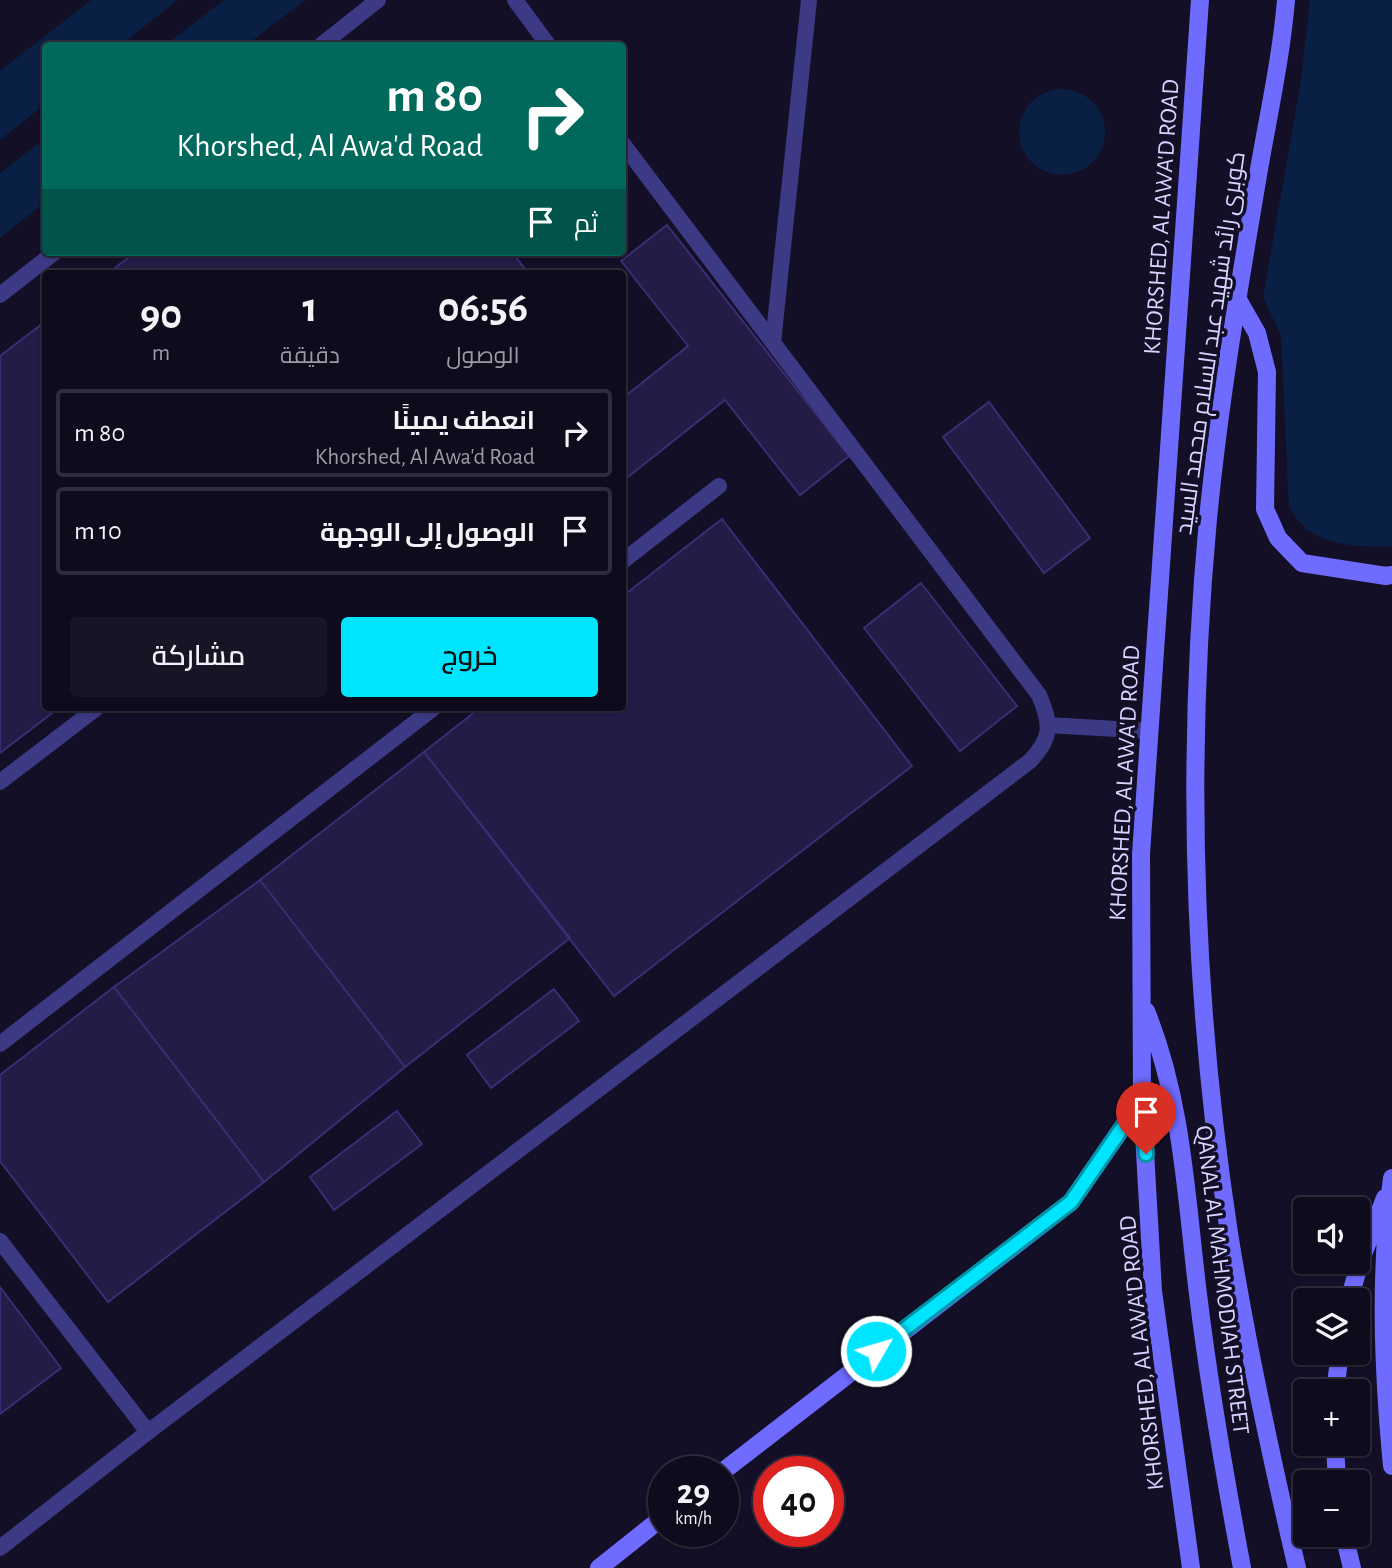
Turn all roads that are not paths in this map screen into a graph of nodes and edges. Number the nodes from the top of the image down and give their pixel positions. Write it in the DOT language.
graph roads {
  1 [pos="378,0"];
  2 [pos="514,0"];
  3 [pos="809,0"];
  4 [pos="1200,0"];
  5 [pos="1286,0"];
  6 [pos="325,42"];
  7 [pos="546,42"];
  8 [pos="626,148"];
  9 [pos="50,256"];
  10 [pos="0,295"];
  11 [pos="1237,298"];
  12 [pos="773,343"];
  13 [pos="719,486"];
  14 [pos="626,559"];
  15 [pos="1392,575"];
  16 [pos="93,711"];
  17 [pos="430,711"];
  18 [pos="1048,725"];
  19 [pos="1150,731"];
  20 [pos="0,782"];
  21 [pos="1142,1002"];
  22 [pos="0,1044"];
  23 [pos="1142,1099"];
  24 [pos="1392,1182"];
  25 [pos="0,1241"];
  26 [pos="1352,1288"];
  27 [pos="148,1432"];
  28 [pos="739,1459"];
  29 [pos="1392,1466"];
  30 [pos="648,1529"];
  31 [pos="1347,1547"];
  32 [pos="0,1548"];
  33 [pos="598,1568"];
  34 [pos="1191,1568"];
  35 [pos="1242,1568"];
  36 [pos="1297,1568"];
  37 [pos="1352,1568"];
  1 -- 6 [label="lane"];
  2 -- 7 [label="lane"];
  3 -- 12 [label="lane"];
  4 -- 19 [label="main road, KHORSHED, AL AWA'D ROAD"];
  5 -- 11 [label="main road, كوبرى رائد شهيد عبد السلام محمد السيد"];
  8 -- 12 [label="lane"];
  9 -- 10 [label="lane"];
  11 -- 15 [label="main road"];
  11 -- 36 [label="main road, كوبرى رائد شهيد عبد السلام محمد السيد"];
  12 -- 18 [label="lane"];
  13 -- 14 [label="lane"];
  16 -- 20 [label="lane"];
  17 -- 22 [label="lane"];
  18 -- 19 [label="lane"];
  18 -- 27 [label="lane"];
  19 -- 21 [label="main road, KHORSHED, AL AWA'D ROAD"];
  21 -- 23 [label="main road, KHORSHED, AL AWA'D ROAD"];
  21 -- 35 [label="main road, QANAL AL MAHMODIAH STREET"];
  23 -- 28 [label="main road"];
  23 -- 34 [label="main road, KHORSHED, AL AWA'D ROAD"];
  24 -- 26 [label="main road"];
  24 -- 29 [label="main road"];
  25 -- 27 [label="lane"];
  27 -- 32 [label="lane"];
  30 -- 33 [label="main road"];
  31 -- 37 [label="main road"];
}
